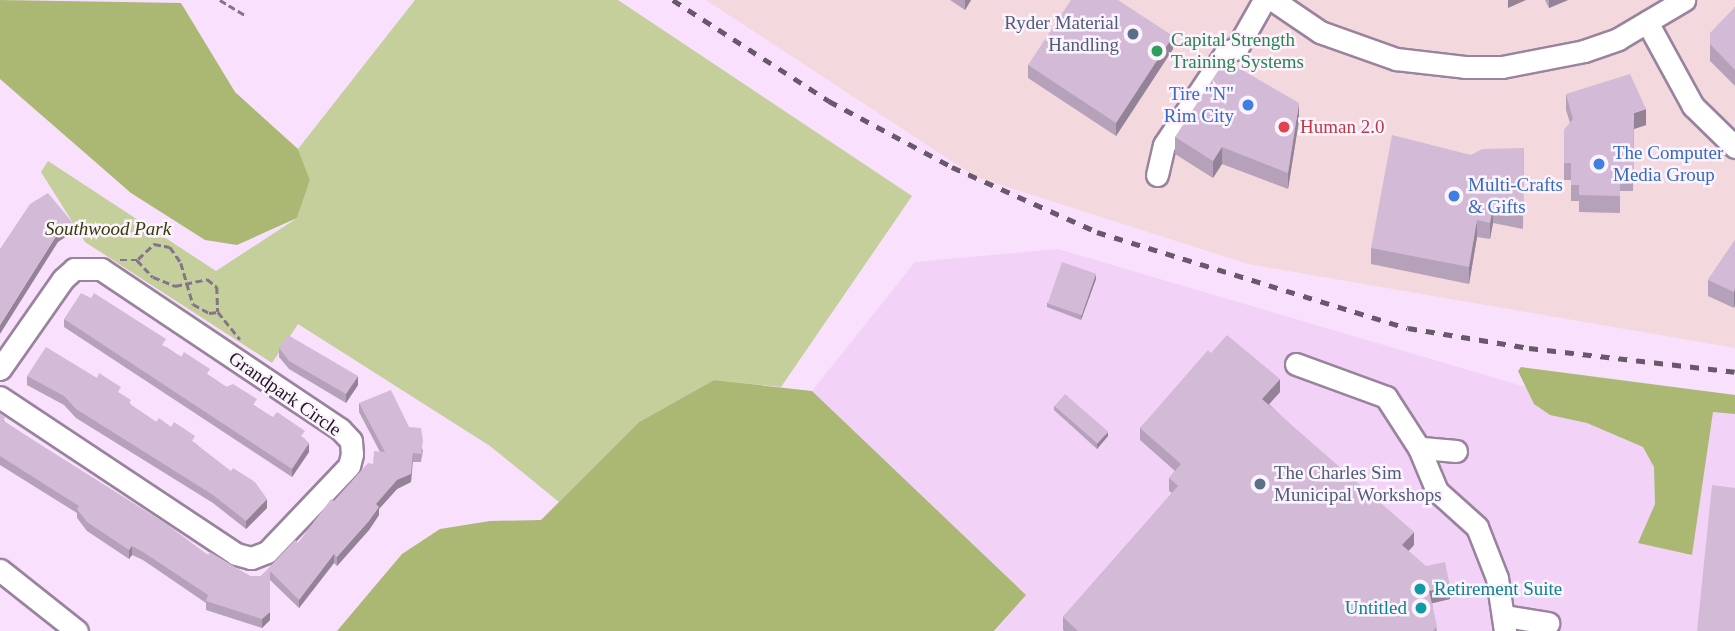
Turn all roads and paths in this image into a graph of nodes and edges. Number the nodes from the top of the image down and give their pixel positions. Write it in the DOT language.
graph roads {
  1 [pos="220,0"];
  2 [pos="1264,0"];
  3 [pos="1273,0"];
  4 [pos="1684,0"];
  5 [pos="247,16"];
  6 [pos="1647,22"];
  7 [pos="1735,147"];
  8 [pos="1157,175"];
  9 [pos="137,260"];
  10 [pos="101,269"];
  11 [pos="184,283"];
  12 [pos="218,312"];
  13 [pos="239,361"];
  14 [pos="1296,364"];
  15 [pos="0,369"];
  16 [pos="0,397"];
  17 [pos="1419,448"];
  18 [pos="1456,452"];
  19 [pos="0,570"];
  20 [pos="1505,623"];
  21 [pos="1548,623"];
  22 [pos="77,631"];
  1 -- 5 [label="path"];
  2 -- 8 [label="street"];
  3 -- 6 [label="street"];
  4 -- 6 [label="street"];
  6 -- 7 [label="street"];
  9 -- 10 [label="path"];
  9 -- 11 [label="path"];
  9 -- 11 [label="path"];
  10 -- 13 [label="street, Grandpark Circle"];
  10 -- 15 [label="street"];
  11 -- 12 [label="path"];
  11 -- 12 [label="path"];
  12 -- 13 [label="path"];
  13 -- 16 [label="street, Grandpark Circle"];
  14 -- 17 [label="street"];
  17 -- 18 [label="street"];
  17 -- 20 [label="street"];
  19 -- 22 [label="street"];
  20 -- 21 [label="street"];
}
